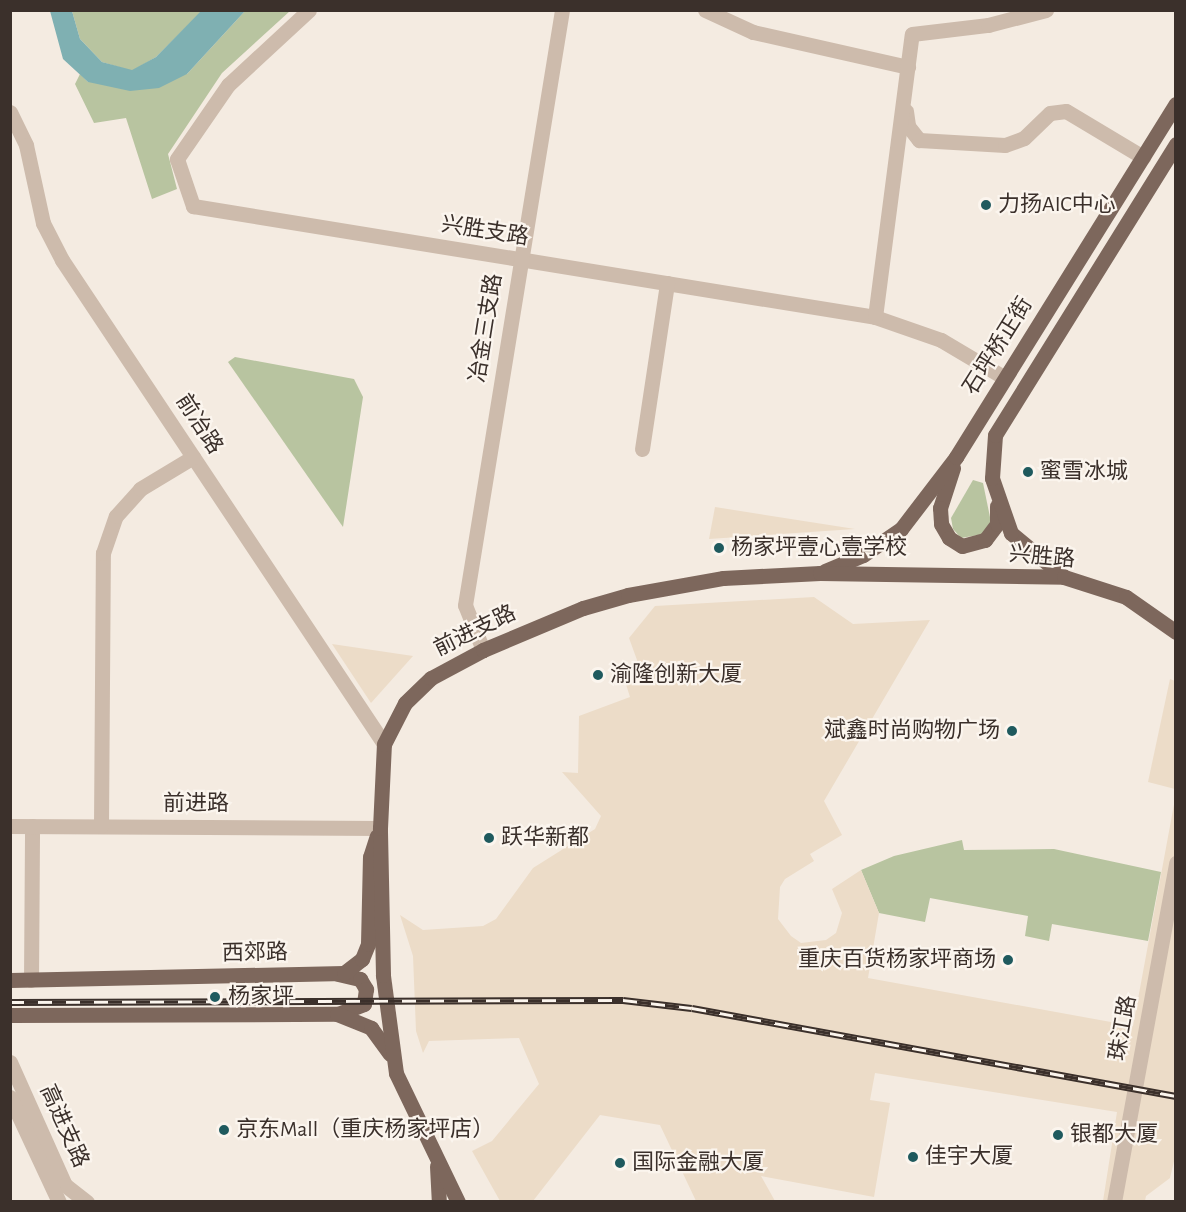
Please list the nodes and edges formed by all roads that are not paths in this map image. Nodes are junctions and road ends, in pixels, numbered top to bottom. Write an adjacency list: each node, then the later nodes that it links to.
1 (309, 10): 11 (street, 兴胜支路)
2 (562, 10): 11 (street, 冶金三支路)
3 (705, 10): 5 (street)
4 (1046, 10): 5 (street)
5 (908, 67): 6 (street)
6 (904, 96): 10 (street); 13 (street)
7 (1176, 104): 10 (main road, 石坪桥正街)
8 (10, 112): 16 (street, 前冶路)
9 (1176, 144): 18 (main road, 石坪桥正街)
10 (1143, 157): 14 (main road, 石坪桥正街)
11 (519, 260): 12 (street, 兴胜支路); 23 (street, 冶金三支路)
12 (667, 283): 13 (street, 兴胜支路); 15 (street)
13 (875, 317): 14 (street, 兴胜支路)
14 (1005, 378): 17 (main road, 石坪桥正街)
15 (642, 449)
16 (193, 457): 24 (street, 前冶路); 27 (street)
17 (956, 457): 18 (main road); 19 (main road, 石坪桥正街)
18 (996, 495): 21 (main road, 石坪桥正街)
19 (820, 573): 20 (main road, 前进支路); 23 (main road, 前进支路)
20 (926, 574): 21 (main road, 兴胜路)
21 (1064, 577): 22 (main road, 兴胜路)
22 (1176, 632)
23 (483, 650): 24 (main road, 前进支路)
24 (384, 744): 28 (main road, 前进支路)
25 (10, 826): 26 (street, 前进路)
26 (32, 826): 27 (street, 前进路); 32 (street)
27 (101, 826): 28 (street, 前进路)
28 (380, 828): 30 (main road); 35 (main road, 前进支路)
29 (1176, 863): 44 (street, 珠江路)
30 (338, 974): 32 (main road, 西郊路); 33 (main road)
31 (10, 980): 32 (main road, 西郊路)
32 (31, 980)
33 (337, 1014): 34 (main road); 35 (main road)
34 (13, 1019)
35 (392, 1055): 38 (main road)
36 (10, 1062): 39 (street, 高进支路)
37 (10, 1097): 41 (street, 高进支路)
38 (437, 1163): 42 (main road); 43 (main road)
39 (65, 1185): 40 (street, 高进支路); 41 (street)
40 (79, 1199)
41 (55, 1200)
42 (439, 1202)
43 (458, 1202)
44 (1114, 1202)

